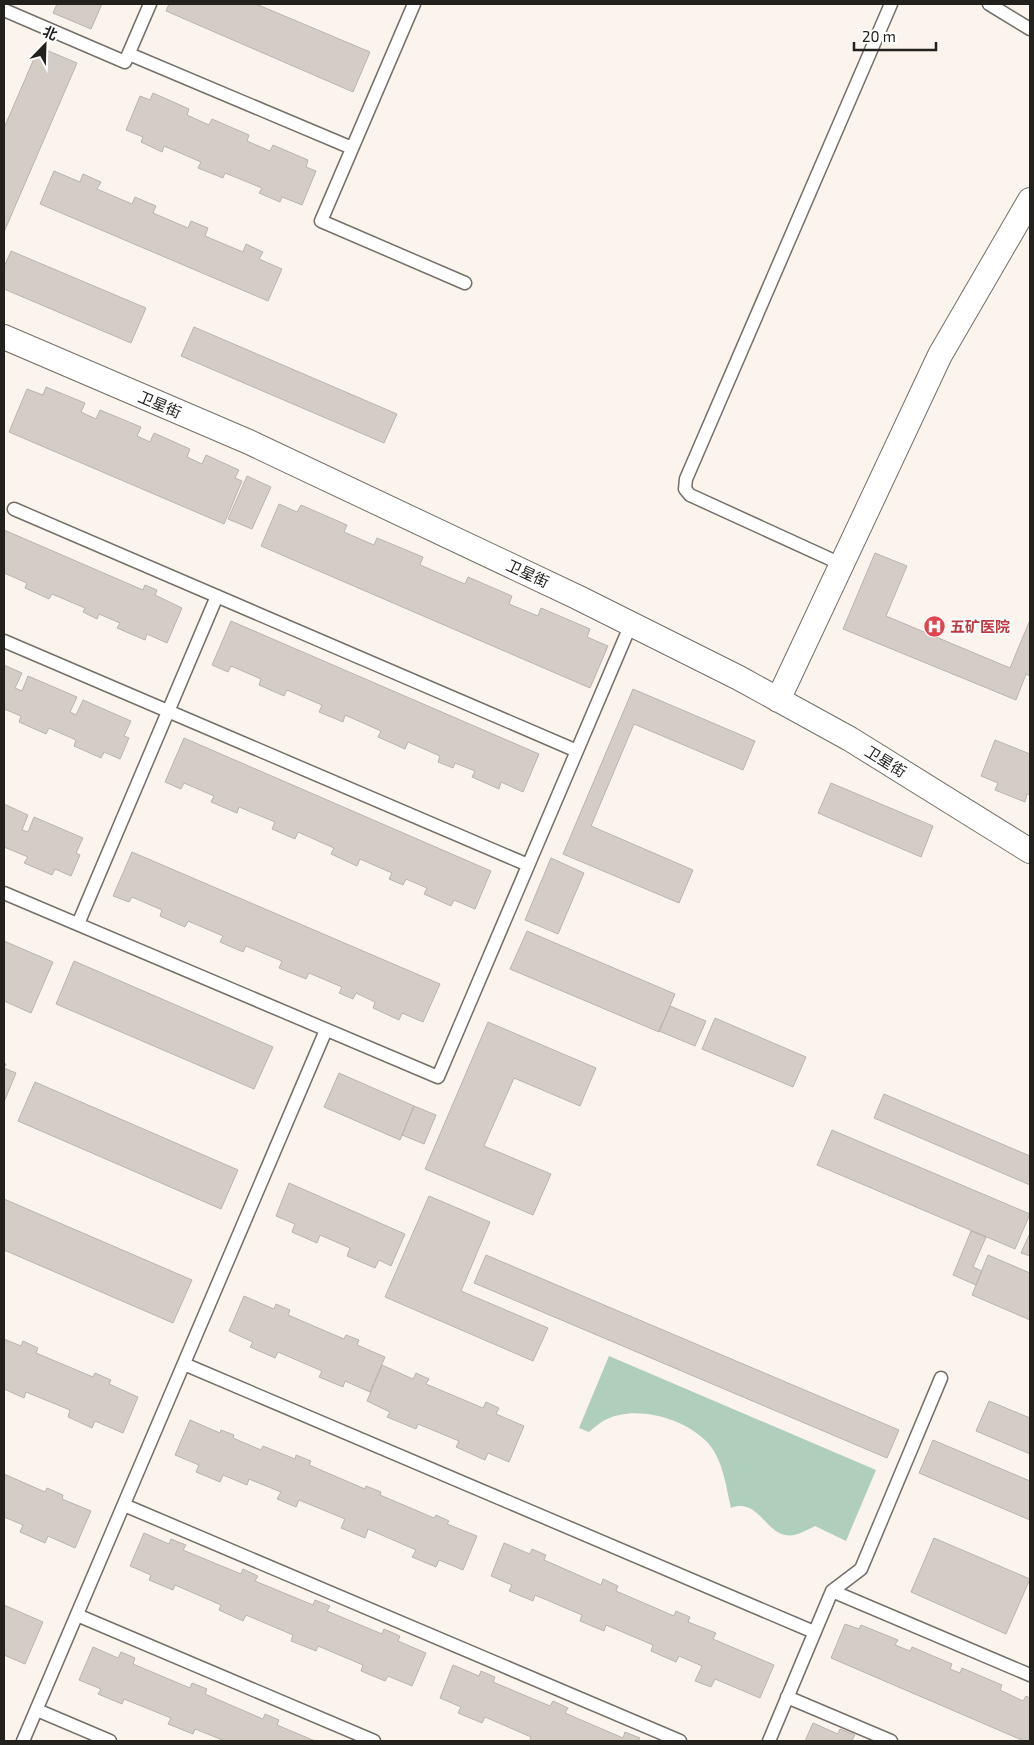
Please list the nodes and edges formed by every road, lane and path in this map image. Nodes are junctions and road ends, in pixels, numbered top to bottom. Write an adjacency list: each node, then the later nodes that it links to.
1 (150, 4): 7 (lane)
2 (414, 4): 8 (lane)
3 (891, 4): 13 (lane)
4 (989, 4): 6 (lane)
5 (4, 10): 7 (lane)
6 (1030, 29)
7 (129, 54): 8 (lane)
8 (352, 148): 10 (lane)
9 (1030, 200): 13 (street)
10 (465, 283)
11 (4, 337): 15 (street, 卫星街)
12 (14, 509): 14 (lane)
13 (841, 564): 17 (street)
14 (217, 596): 18 (lane); 19 (lane)
15 (631, 624): 17 (street, 卫星街); 19 (lane)
16 (4, 641): 18 (lane)
17 (778, 700): 20 (street, 卫星街)
18 (168, 711): 21 (lane); 23 (lane)
19 (577, 751): 21 (lane)
20 (1030, 851)
21 (528, 865): 24 (lane)
22 (4, 893): 23 (lane)
23 (78, 924): 24 (lane)
24 (326, 1030): 25 (lane)
25 (184, 1364): 27 (lane); 30 (lane)
26 (941, 1378): 28 (lane)
27 (124, 1505): 29 (lane); 37 (lane)
28 (832, 1591): 30 (lane); 31 (lane)
29 (77, 1615): 33 (lane); 36 (lane)
30 (814, 1632): 32 (lane)
31 (1030, 1675)
32 (787, 1697): 38 (lane); 39 (lane)
33 (37, 1710): 34 (lane); 35 (lane)
34 (23, 1741)
35 (110, 1741)
36 (374, 1741)
37 (680, 1741)
38 (768, 1741)
39 (891, 1741)

